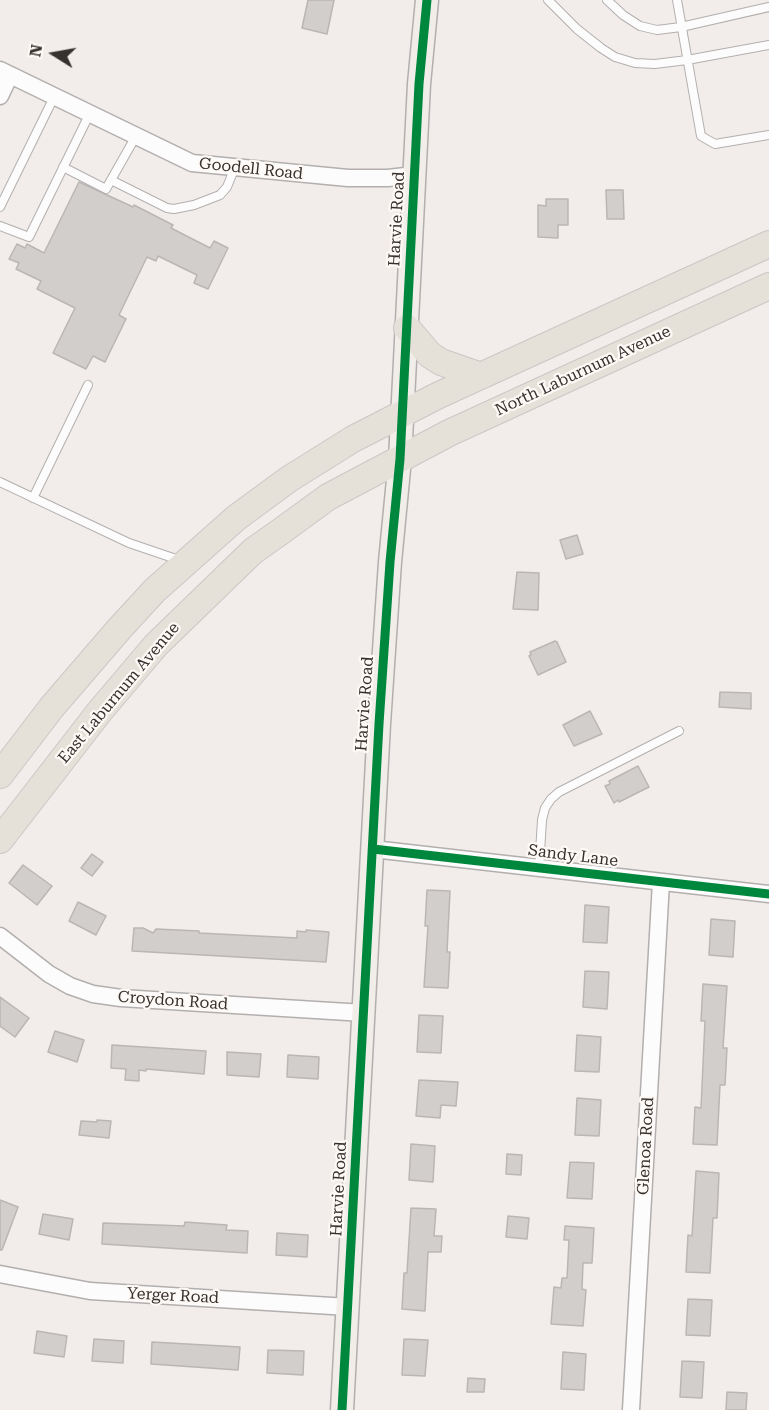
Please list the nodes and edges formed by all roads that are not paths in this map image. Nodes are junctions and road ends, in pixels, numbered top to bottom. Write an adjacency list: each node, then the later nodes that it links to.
1 (427, 0): 17 (street, Harvie Road)
2 (548, 0): 8 (lane)
3 (607, 0): 6 (lane)
4 (677, 0): 6 (lane)
5 (769, 7): 6 (lane)
6 (681, 27): 8 (lane)
7 (769, 45): 8 (lane)
8 (687, 60): 13 (lane)
9 (5, 73): 10 (street); 11 (street, Goodell Road)
10 (0, 96)
11 (54, 97): 12 (street, Goodell Road); 19 (lane)
12 (90, 113): 14 (street, Goodell Road); 15 (lane)
13 (769, 135)
14 (136, 136): 16 (street, Goodell Road); 18 (lane)
15 (63, 167): 18 (lane); 20 (lane)
16 (235, 167): 17 (street, Goodell Road); 18 (lane)
17 (414, 175): 23 (street, Harvie Road)
18 (111, 180)
19 (0, 207)
20 (0, 226)
21 (769, 244): 24 (main road)
22 (769, 286): 27 (main road, North Laburnum Avenue)
23 (407, 328): 24 (main road); 26 (street, Harvie Road)
24 (481, 376): 26 (main road)
25 (88, 385): 29 (lane)
26 (402, 415): 27 (street, Harvie Road); 30 (main road)
27 (400, 459): 33 (main road, East Laburnum Avenue); 34 (street, Harvie Road)
28 (0, 482): 29 (lane)
29 (33, 498): 30 (lane)
30 (185, 562): 32 (main road)
31 (679, 731): 35 (lane)
32 (0, 775)
33 (0, 840)
34 (373, 849): 35 (street, Sandy Lane); 39 (street, Harvie Road)
35 (538, 868): 36 (street, Sandy Lane)
36 (662, 882): 37 (street, Sandy Lane); 43 (street, Glenoa Road)
37 (769, 894)
38 (0, 936): 39 (street, Croydon Road)
39 (364, 1012): 41 (street, Harvie Road)
40 (0, 1274): 41 (street, Yerger Road)
41 (348, 1307): 42 (street, Harvie Road)
42 (342, 1410)
43 (631, 1410)

